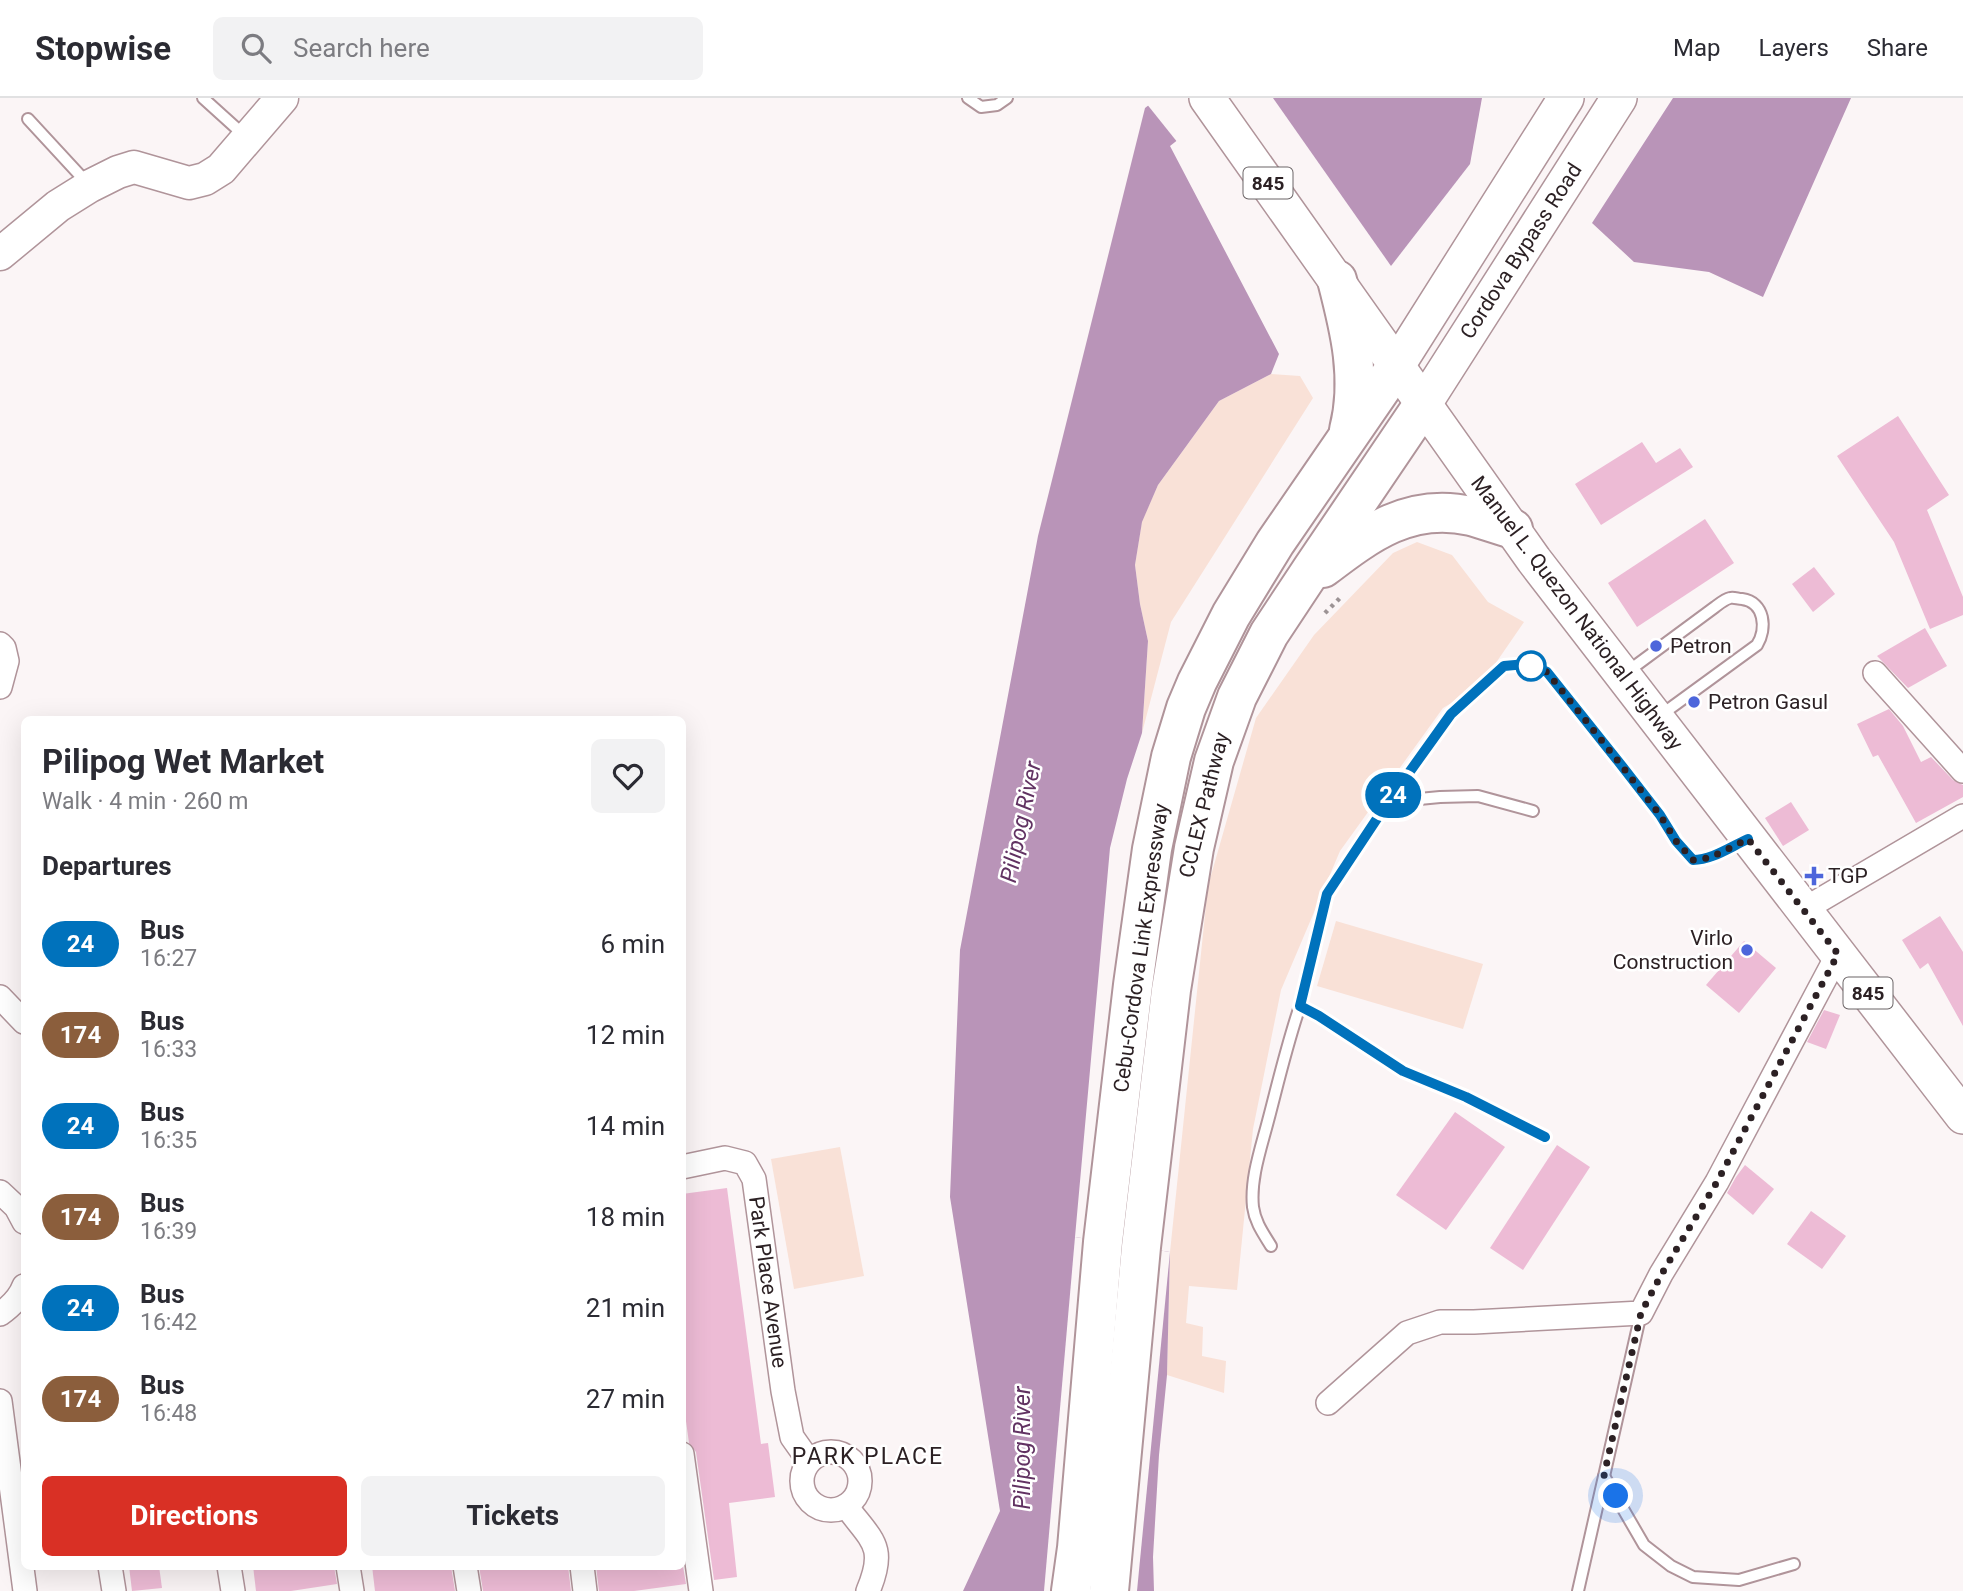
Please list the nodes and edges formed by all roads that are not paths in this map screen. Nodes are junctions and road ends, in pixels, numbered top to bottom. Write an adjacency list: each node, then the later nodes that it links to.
1 (202, 98): 9 (lane)
2 (282, 98): 9 (street)
3 (968, 98): 4 (lane)
4 (1007, 98)
5 (1566, 98): 13 (main road, Cordova Bypass Road)
6 (1619, 98): 14 (main road, Cordova Bypass Road)
7 (1213, 105): 12 (main road, Manuel L. Quezon National Highway / 845)
8 (28, 119): 10 (lane)
9 (247, 138): 10 (street)
10 (90, 186): 11 (street)
11 (0, 254)
12 (1337, 280): 13 (main road, Manuel L. Quezon National Highway / 845); 15 (highway)
13 (1396, 367): 14 (main road, Manuel L. Quezon National Highway / 845); 15 (highway, Cebu-Cordova Link Expressway)
14 (1423, 405): 16 (main road, Manuel L. Quezon National Highway / 845); 17 (highway, Cebu-Cordova Link Expressway)
15 (1347, 439): 64 (highway, Cebu-Cordova Link Expressway)
16 (1521, 541): 17 (highway); 20 (main road, Manuel L. Quezon National Highway / 845)
17 (1302, 584): 65 (highway, Cebu-Cordova Link Expressway)
18 (0, 644): 21 (street)
19 (1875, 673): 23 (street)
20 (1623, 675): 22 (main road, Manuel L. Quezon National Highway / 845); 22 (lane)
21 (0, 687)
22 (1656, 719): 27 (main road, Manuel L. Quezon National Highway / 845)
23 (1963, 771)
24 (1388, 802): 25 (lane); 27 (lane); 31 (lane)
25 (1533, 811)
26 (1963, 816): 28 (street)
27 (1748, 839): 28 (main road, Manuel L. Quezon National Highway / 845)
28 (1803, 909): 29 (main road, Manuel L. Quezon National Highway / 845)
29 (1838, 954): 33 (main road, Manuel L. Quezon National Highway / 845); 40 (street)
30 (0, 997): 32 (street)
31 (1300, 1006): 34 (lane); 38 (lane)
32 (21, 1020)
33 (1963, 1116)
34 (1545, 1137)
35 (686, 1166): 44 (street, Park Place Avenue)
36 (0, 1192): 37 (street)
37 (21, 1216)
38 (1271, 1246)
39 (21, 1292): 41 (street)
40 (1641, 1313): 43 (street); 45 (lane)
41 (0, 1314)
42 (0, 1401): 48 (street)
43 (1328, 1403)
44 (809, 1461): 47 (street); 47 (street)
45 (1604, 1475): 49 (lane); 66 (lane)
46 (686, 1483): 62 (street)
47 (846, 1506): 63 (street)
48 (21, 1561)
49 (1794, 1564)
50 (22, 1570): 56 (street)
51 (111, 1570): 57 (street)
52 (230, 1570): 58 (street)
53 (349, 1570): 59 (street)
54 (465, 1570): 60 (street)
55 (582, 1570): 61 (street)
56 (25, 1591)
57 (114, 1591)
58 (233, 1591)
59 (352, 1591)
60 (468, 1591)
61 (585, 1591)
62 (701, 1591)
63 (868, 1591)
64 (1071, 1591)
65 (1109, 1591)
66 (1578, 1591)

